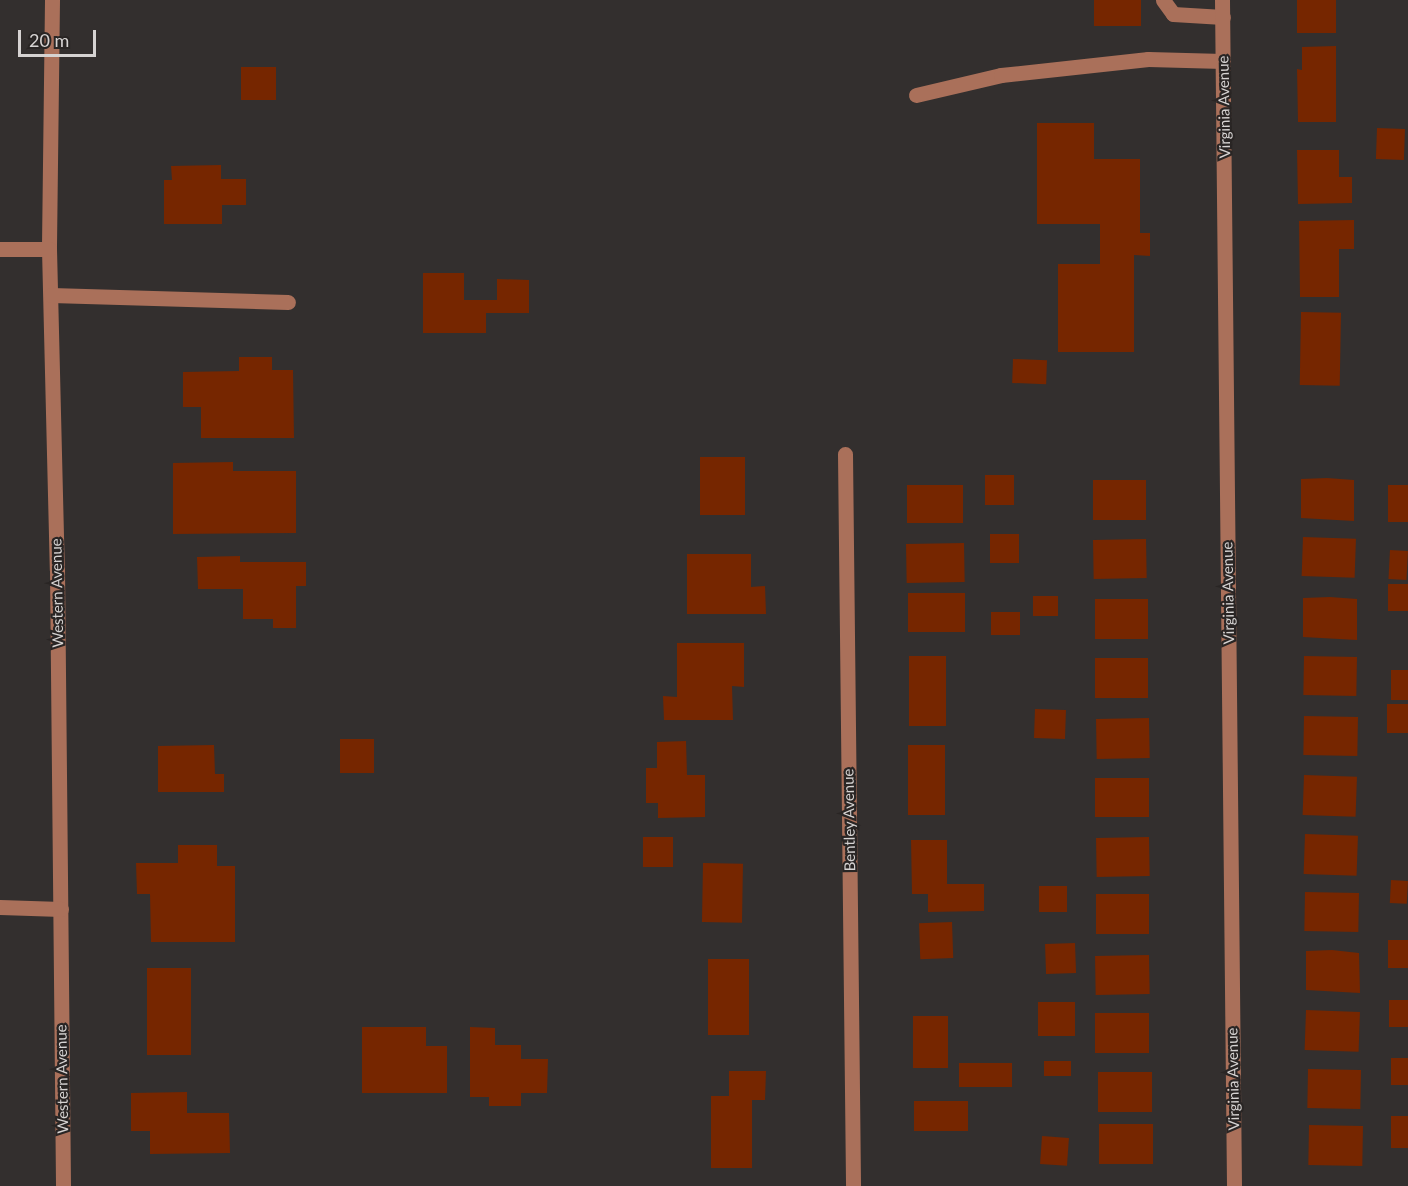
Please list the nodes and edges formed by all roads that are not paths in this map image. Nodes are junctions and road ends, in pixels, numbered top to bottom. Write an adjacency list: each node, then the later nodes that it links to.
1 (52, 0): 8 (street, Western Avenue)
2 (1163, 0): 4 (street)
3 (1222, 0): 4 (street, Virginia Avenue)
4 (1222, 17): 5 (street, Virginia Avenue)
5 (1223, 61): 6 (street); 16 (street, Virginia Avenue)
6 (916, 96)
7 (0, 249): 8 (street)
8 (49, 249): 9 (street, Western Avenue)
9 (51, 295): 10 (street); 13 (street, Western Avenue)
10 (288, 302)
11 (845, 454): 15 (street, Bentley Avenue)
12 (0, 907): 13 (street)
13 (61, 909): 14 (street, Western Avenue)
14 (63, 1186)
15 (854, 1186)
16 (1234, 1186)

